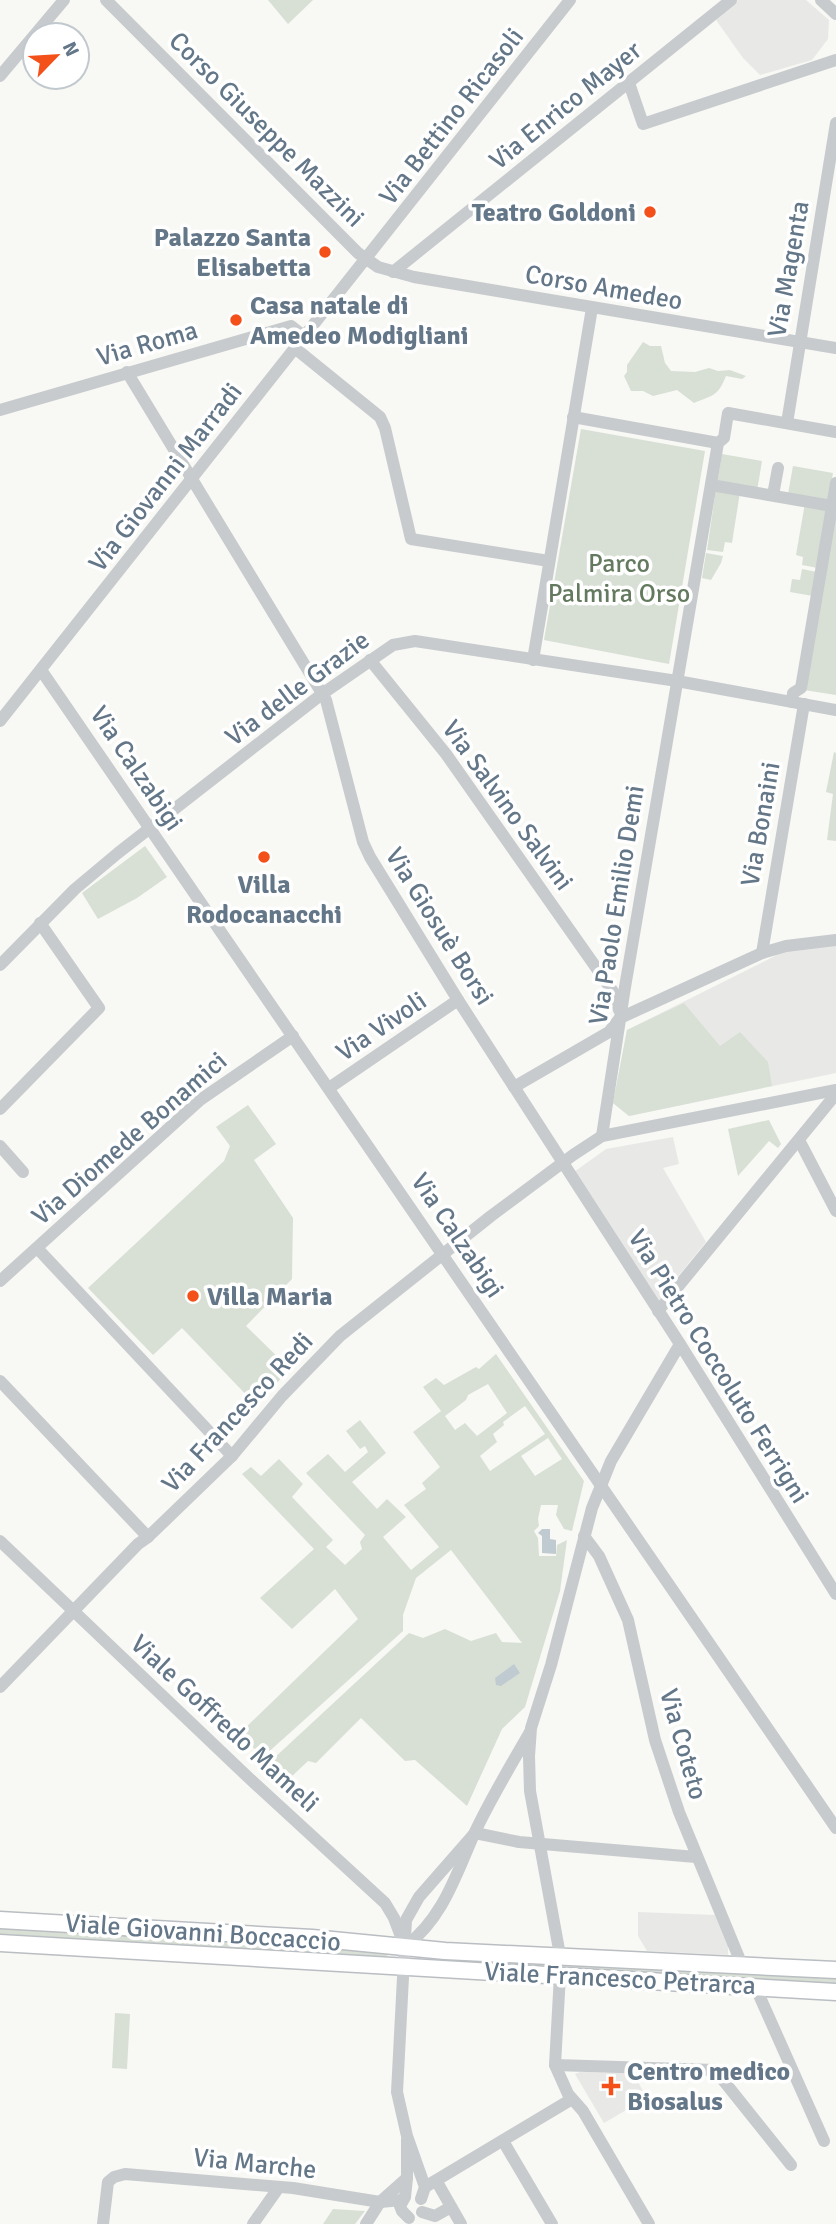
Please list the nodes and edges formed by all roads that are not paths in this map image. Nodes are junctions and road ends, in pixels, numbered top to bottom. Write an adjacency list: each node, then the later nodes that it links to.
1 (64, 0): 8 (street)
2 (106, 0): 11 (street, Corso Giuseppe Mazzini)
3 (570, 0): 11 (street, Via Bettino Ricasoli)
4 (732, 0): 9 (street, Via Enrico Mayer)
5 (821, 0): 6 (street)
6 (836, 14)
7 (836, 60): 9 (street)
8 (0, 75)
9 (629, 83): 12 (street, Via Enrico Mayer)
10 (836, 123): 15 (street, Via Magenta)
11 (366, 260): 12 (street, Corso Amedeo); 14 (street, Via Giovanni Marradi)
12 (393, 272): 13 (street, Corso Amedeo)
13 (592, 308): 15 (street, Corso Amedeo); 20 (street)
14 (305, 337): 17 (street, Via Giovanni Marradi); 18 (street, Via Roma)
15 (799, 342): 16 (street, Corso Amedeo); 21 (street, Via Magenta)
16 (836, 348)
17 (296, 349): 25 (street, Via Giovanni Marradi); 30 (street)
18 (127, 372): 19 (street, Via Roma); 25 (street, Via Giosuè Borsi)
19 (0, 410)
20 (573, 417): 23 (street); 30 (street)
21 (787, 423): 22 (street); 23 (street, Via Paolo Emilio Demi)
22 (836, 432)
23 (718, 443): 27 (street, Via Paolo Emilio Demi)
24 (778, 468): 28 (street)
25 (193, 478): 33 (street, Via Giovanni Marradi); 35 (street, Via Giosuè Borsi)
26 (836, 483): 29 (street, Via Bonaini)
27 (711, 485): 28 (street); 34 (street, Via Paolo Emilio Demi)
28 (774, 495): 29 (street)
29 (832, 506): 36 (street, Via Bonaini)
30 (549, 561): 32 (street)
31 (370, 660): 32 (street, Via delle Grazie); 35 (street, Via delle Grazie); 45 (street, Via Salvino Salvini)
32 (533, 660): 34 (street, Via delle Grazie)
33 (41, 670): 38 (street, Via Giovanni Marradi); 39 (street, Via Calzabigi)
34 (677, 681): 36 (street, Via delle Grazie); 45 (street, Via Paolo Emilio Demi)
35 (322, 694): 39 (street, Via delle Grazie); 44 (street, Via Giosuè Borsi)
36 (798, 703): 37 (street, Via delle Grazie); 42 (street, Via Bonaini)
37 (836, 710)
38 (0, 721)
39 (150, 829): 40 (street, Via delle Grazie); 46 (street, Via Calzabigi)
40 (40, 923): 43 (street, Via delle Grazie); 50 (street)
41 (836, 940): 42 (street)
42 (762, 953): 45 (street)
43 (0, 965)
44 (458, 1000): 47 (street, Via Giosuè Borsi); 48 (street, Via Vivoli)
45 (620, 1018): 47 (street); 51 (street, Via Paolo Emilio Demi)
46 (293, 1036): 48 (street, Via Calzabigi); 57 (street, Via Diomede Bonamici)
47 (514, 1087): 54 (street, Via Giosuè Borsi)
48 (329, 1088): 58 (street, Via Calzabigi)
49 (836, 1092): 51 (street); 52 (street)
50 (0, 1109)
51 (602, 1136): 54 (street, Via Francesco Redi)
52 (799, 1140): 56 (street); 60 (street)
53 (0, 1146): 55 (street)
54 (563, 1163): 58 (street, Via Francesco Redi); 60 (street, Via Pietro Coccoluto Ferrigni)
55 (23, 1172)
56 (836, 1211)
57 (37, 1248): 59 (street, Via Diomede Bonamici); 63 (street)
58 (443, 1254): 63 (street, Via Francesco Redi); 64 (street, Via Calzabigi)
59 (0, 1282)
60 (658, 1311): 61 (street, Via Pietro Coccoluto Ferrigni)
61 (680, 1344): 64 (street); 68 (street, Via Pietro Coccoluto Ferrigni)
62 (0, 1381): 66 (street)
63 (232, 1455): 66 (street, Via Francesco Redi)
64 (601, 1483): 65 (street); 72 (street, Via Calzabigi)
65 (584, 1536): 71 (street); 75 (street, Via Coteto)
66 (148, 1537): 69 (street, Via Francesco Redi)
67 (0, 1541): 69 (street, Viale Goffredo Mameli)
68 (836, 1594)
69 (73, 1610): 70 (street, Via Francesco Redi); 78 (street, Viale Goffredo Mameli)
70 (0, 1687)
71 (531, 1728): 73 (street); 74 (street)
72 (836, 1828)
73 (475, 1833): 74 (street); 78 (street); 78 (street)
74 (538, 1843): 75 (street); 79 (street)
75 (696, 1857): 81 (street, Via Coteto)
76 (0, 1920): 78 (main road, Viale Giovanni Boccaccio)
77 (0, 1942): 80 (main road, Viale Giovanni Boccaccio)
78 (405, 1947): 79 (main road, Viale Francesco Petrarca); 80 (street)
79 (560, 1955): 81 (main road, Viale Francesco Petrarca)
80 (404, 1965): 83 (main road, Viale Francesco Petrarca); 88 (street)
81 (742, 1965): 82 (main road, Viale Francesco Petrarca)
82 (836, 1970)
83 (560, 1975): 84 (main road, Viale Francesco Petrarca); 86 (street)
84 (755, 1986): 85 (main road, Viale Francesco Petrarca); 90 (street)
85 (836, 1992)
86 (555, 2065): 87 (street); 91 (street)
87 (572, 2099): 89 (street); 105 (street)
88 (407, 2136): 92 (street); 94 (street)
89 (503, 2141): 94 (street); 104 (street)
90 (824, 2141)
91 (791, 2165)
92 (407, 2178): 95 (street); 96 (street)
93 (279, 2187): 96 (street, Via Marche); 100 (street, Via Marche); 101 (street)
94 (428, 2189): 95 (street, Via Marche); 97 (street); 98 (street)
95 (403, 2199): 96 (street, Via Marche); 99 (street)
96 (380, 2202): 102 (street)
97 (451, 2207): 98 (street); 103 (street)
98 (422, 2212): 99 (street)
99 (408, 2221)
100 (103, 2224)
101 (253, 2224)
102 (366, 2224)
103 (460, 2224)
104 (552, 2224)
105 (649, 2224)

